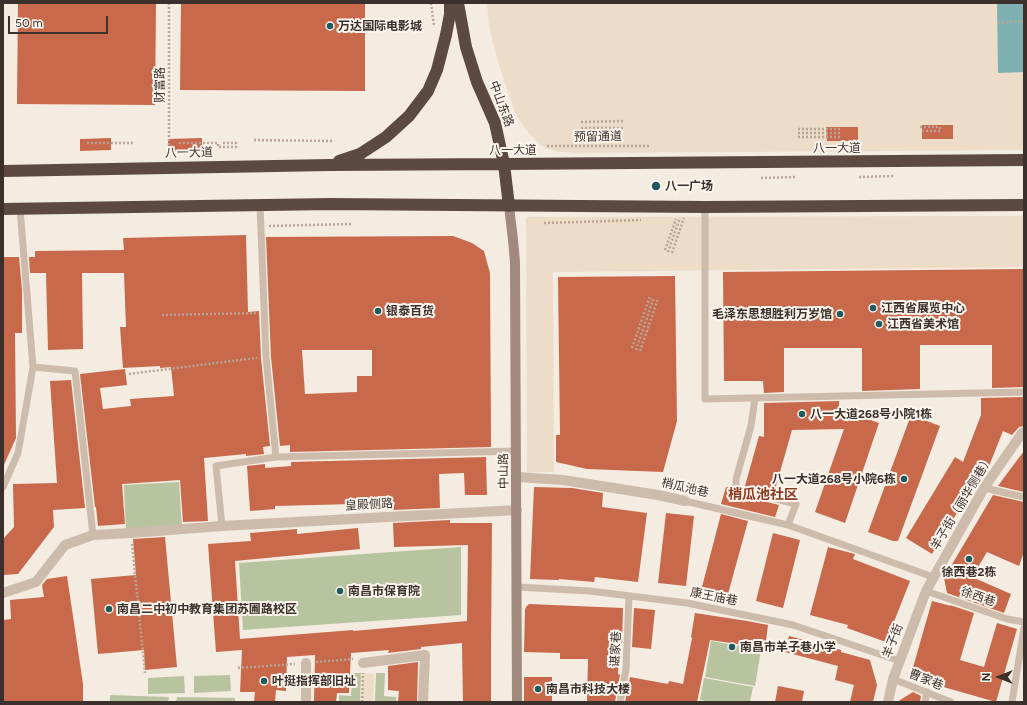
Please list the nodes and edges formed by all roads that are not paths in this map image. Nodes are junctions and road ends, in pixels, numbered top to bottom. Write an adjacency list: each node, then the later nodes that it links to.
1 (450, 3): 5 (highway)
2 (458, 3): 4 (highway, 中山东路)
3 (1024, 160): 4 (highway, 八一大道)
4 (504, 164): 5 (highway, 八一大道); 9 (highway, 中山东路)
5 (330, 165): 6 (highway, 八一大道)
6 (3, 171)
7 (260, 205): 9 (highway); 12 (highway); 19 (lane)
8 (1024, 205): 10 (highway)
9 (509, 206): 10 (highway); 13 (main road, 中山东路)
10 (705, 207): 16 (lane)
11 (3, 209): 12 (highway)
12 (20, 209): 14 (lane)
13 (513, 240): 18 (main road, 中山路)
14 (33, 367): 21 (lane); 28 (lane)
15 (1024, 392): 16 (lane)
16 (755, 398): 26 (lane)
17 (1024, 432): 22 (street, 羊子街（丽华侧巷）)
18 (516, 451): 19 (lane); 20 (main road, 中山路)
19 (276, 457): 27 (lane)
20 (517, 477): 24 (street, 梢瓜池巷); 25 (main road, 中山路)
21 (3, 487)
22 (984, 488): 23 (lane); 29 (street, 羊子街（丽华侧巷）)
23 (1024, 497)
24 (685, 502): 26 (lane, 梢瓜池巷)
25 (517, 510): 27 (street, 皇殿侧路); 30 (main road, 中山路)
26 (788, 525): 29 (lane, 梢瓜池巷)
27 (222, 526): 28 (street, 皇殿侧路)
28 (93, 536): 32 (street, 皇殿侧路)
29 (934, 577): 31 (street, 羊子街（丽华侧巷）)
30 (517, 587): 33 (lane, 康王庙巷); 43 (main road, 中山路)
31 (926, 591): 34 (lane, 徐西巷); 36 (street, 羊子街)
32 (3, 593)
33 (629, 596): 36 (lane, 康王庙巷); 44 (lane, 谌家巷)
34 (1024, 622)
35 (1024, 628): 48 (lane)
36 (900, 661): 39 (street, 羊子街)
37 (363, 662): 42 (street)
38 (306, 663): 41 (street)
39 (893, 679): 40 (lane, 曹家巷); 45 (street, 羊子街)
40 (927, 692): 46 (lane); 47 (lane, 曹家巷)
41 (306, 702)
42 (423, 702)
43 (517, 702)
44 (620, 702)
45 (888, 702)
46 (925, 702)
47 (951, 702)
48 (1012, 702)

